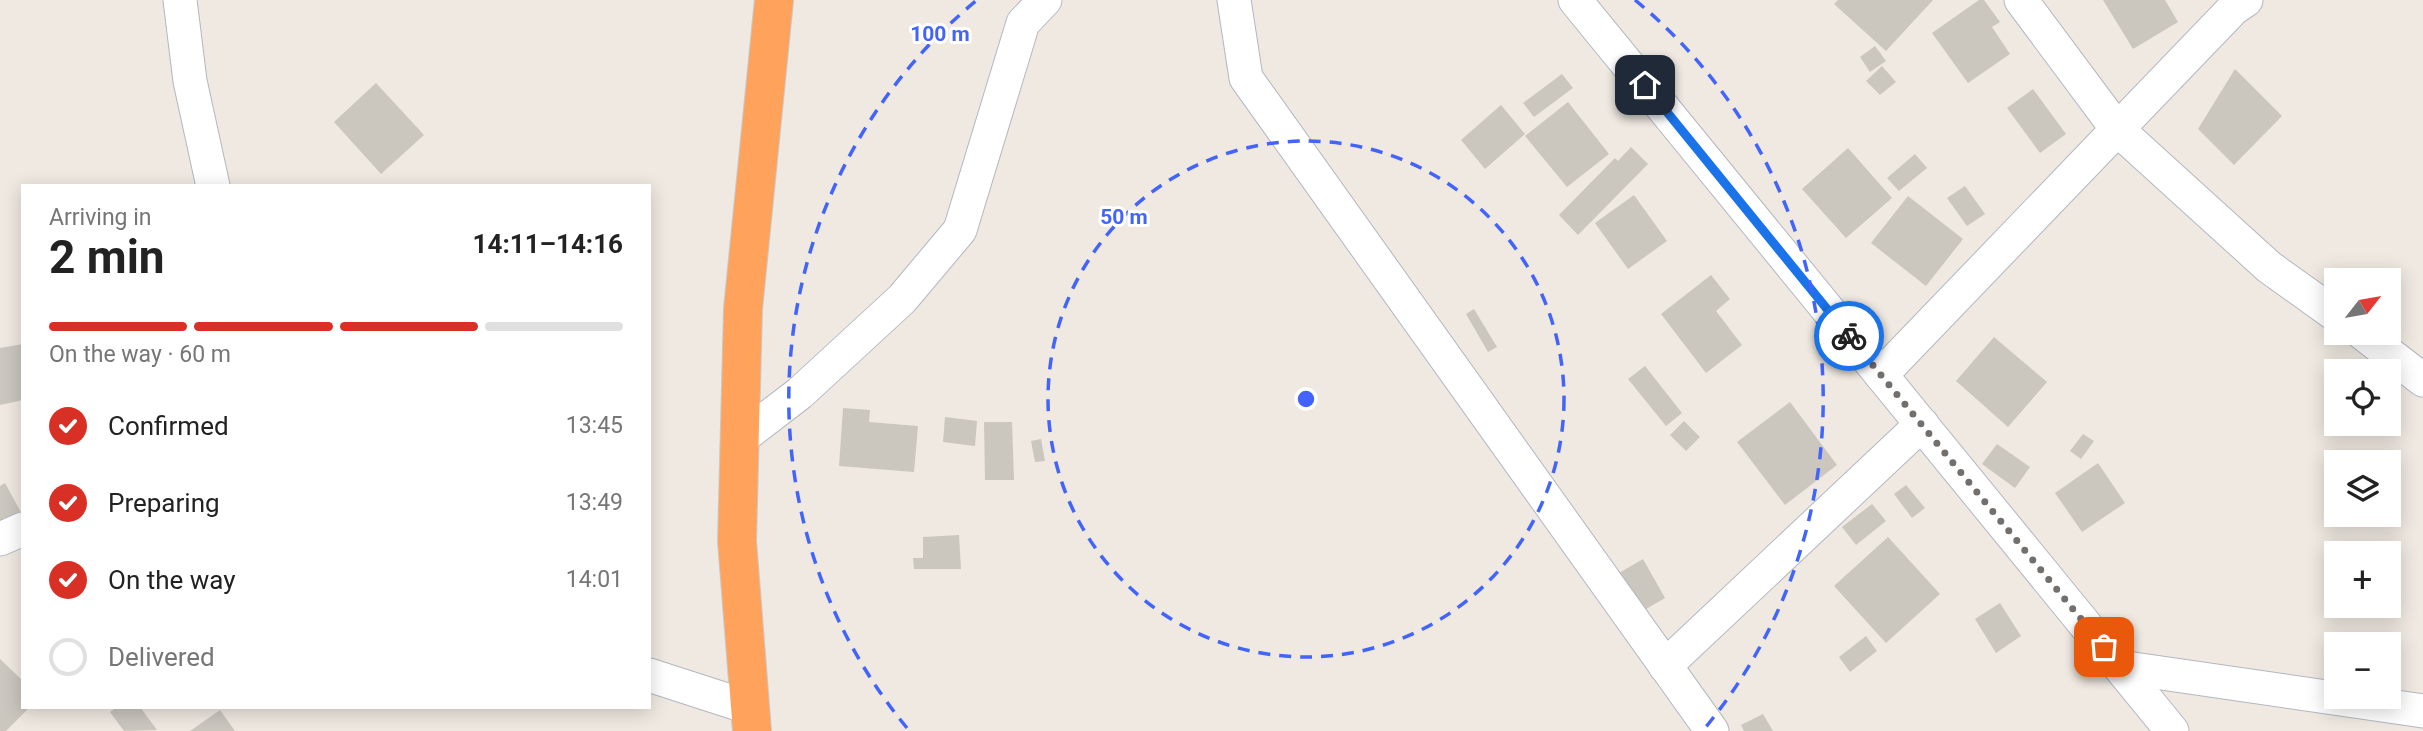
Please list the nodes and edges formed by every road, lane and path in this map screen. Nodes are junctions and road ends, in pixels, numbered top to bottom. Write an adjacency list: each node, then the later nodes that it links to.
1 (180, 0): 9 (street)
2 (774, 0): 15 (highway)
3 (1045, 0): 15 (street)
4 (1234, 0): 18 (street)
5 (1575, 0): 12 (street)
6 (2021, 0): 8 (street)
7 (2246, 0): 8 (street)
8 (2118, 129): 10 (street); 12 (street)
9 (214, 184)
10 (2324, 307)
11 (2378, 345): 13 (street)
12 (1881, 374): 14 (street)
13 (2423, 380)
14 (1922, 424): 18 (street); 19 (street)
15 (740, 439): 22 (highway)
16 (21, 530): 17 (street)
17 (0, 539)
18 (1665, 666): 23 (street)
19 (2120, 667): 21 (street); 24 (street)
20 (651, 676): 22 (street)
21 (2423, 711)
22 (750, 719)
23 (1712, 731)
24 (2172, 731)

